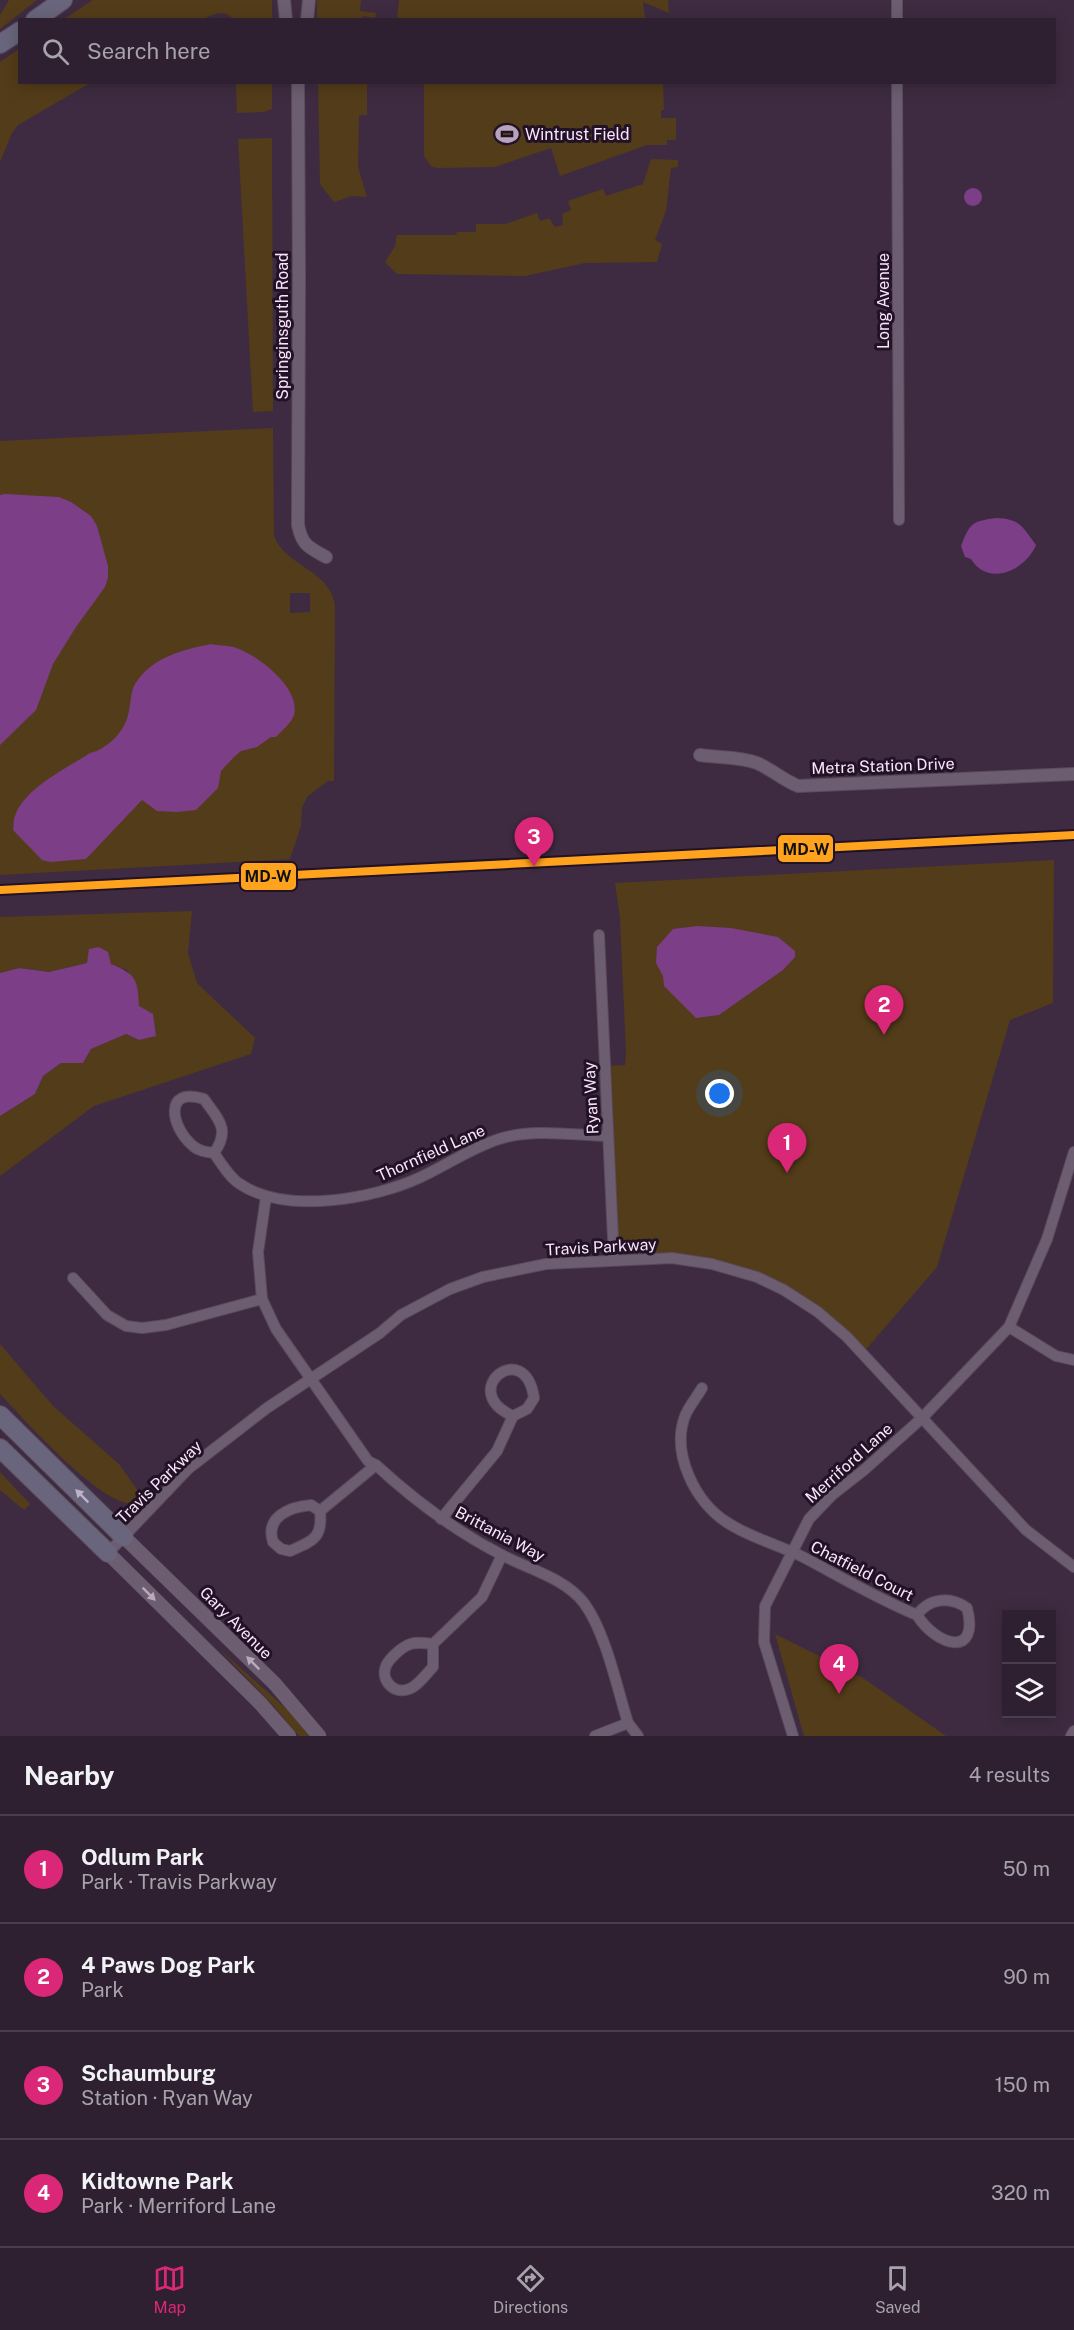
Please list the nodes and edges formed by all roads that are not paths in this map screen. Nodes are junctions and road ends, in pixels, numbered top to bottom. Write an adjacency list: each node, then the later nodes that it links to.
1 (63, 0): 5 (highway)
2 (284, 0): 6 (street)
3 (309, 0): 7 (street)
4 (897, 0): 8 (street)
5 (39, 18)
6 (286, 18)
7 (307, 18)
8 (897, 18)
9 (18, 32): 10 (highway)
10 (0, 44)
11 (298, 84): 14 (street, Springinsguth Road)
12 (897, 84): 13 (street, Long Avenue)
13 (899, 520)
14 (326, 557)
15 (700, 755): 16 (street, Metra Station Drive)
16 (1074, 774)
17 (599, 935): 18 (street, Ryan Way)
18 (607, 1136): 21 (street, Thornfield Lane); 22 (street, Ryan Way)
19 (1074, 1152): 25 (street)
20 (214, 1153): 20 (street); 21 (street)
21 (267, 1197): 24 (street)
22 (614, 1260): 27 (street, Travis Parkway); 31 (street, Travis Parkway)
23 (73, 1278): 24 (street)
24 (262, 1299): 27 (street, Brittania Way)
25 (1009, 1327): 26 (street); 31 (street, Merriford Lane)
26 (1074, 1360)
27 (312, 1379): 33 (street, Brittania Way); 36 (street, Travis Parkway)
28 (702, 1389): 37 (street, Chatfield Court)
29 (0, 1415): 36 (highway, one-way to 29)
30 (513, 1416): 30 (street); 35 (street)
31 (922, 1418): 37 (street, Merriford Lane); 40 (street, Travis Parkway)
32 (0, 1448): 38 (highway)
33 (376, 1465): 34 (street); 35 (street, Brittania Way)
34 (320, 1511): 34 (street)
35 (441, 1519): 39 (street, Brittania Way)
36 (124, 1537): 38 (street, Travis Parkway); 46 (main road, Gary Avenue, one-way to 36)
37 (792, 1552): 41 (street, Chatfield Court); 49 (street, Merriford Lane)
38 (108, 1553): 45 (main road, one-way to 45)
39 (502, 1555): 42 (street); 43 (street, Brittania Way)
40 (1074, 1567)
41 (917, 1615): 41 (street, Chatfield Court)
42 (433, 1644): 42 (street)
43 (628, 1723): 47 (street); 48 (street, Brittania Way)
44 (1074, 1731): 50 (street)
45 (289, 1736)
46 (319, 1736)
47 (595, 1736)
48 (638, 1736)
49 (793, 1736)
50 (1071, 1736)

